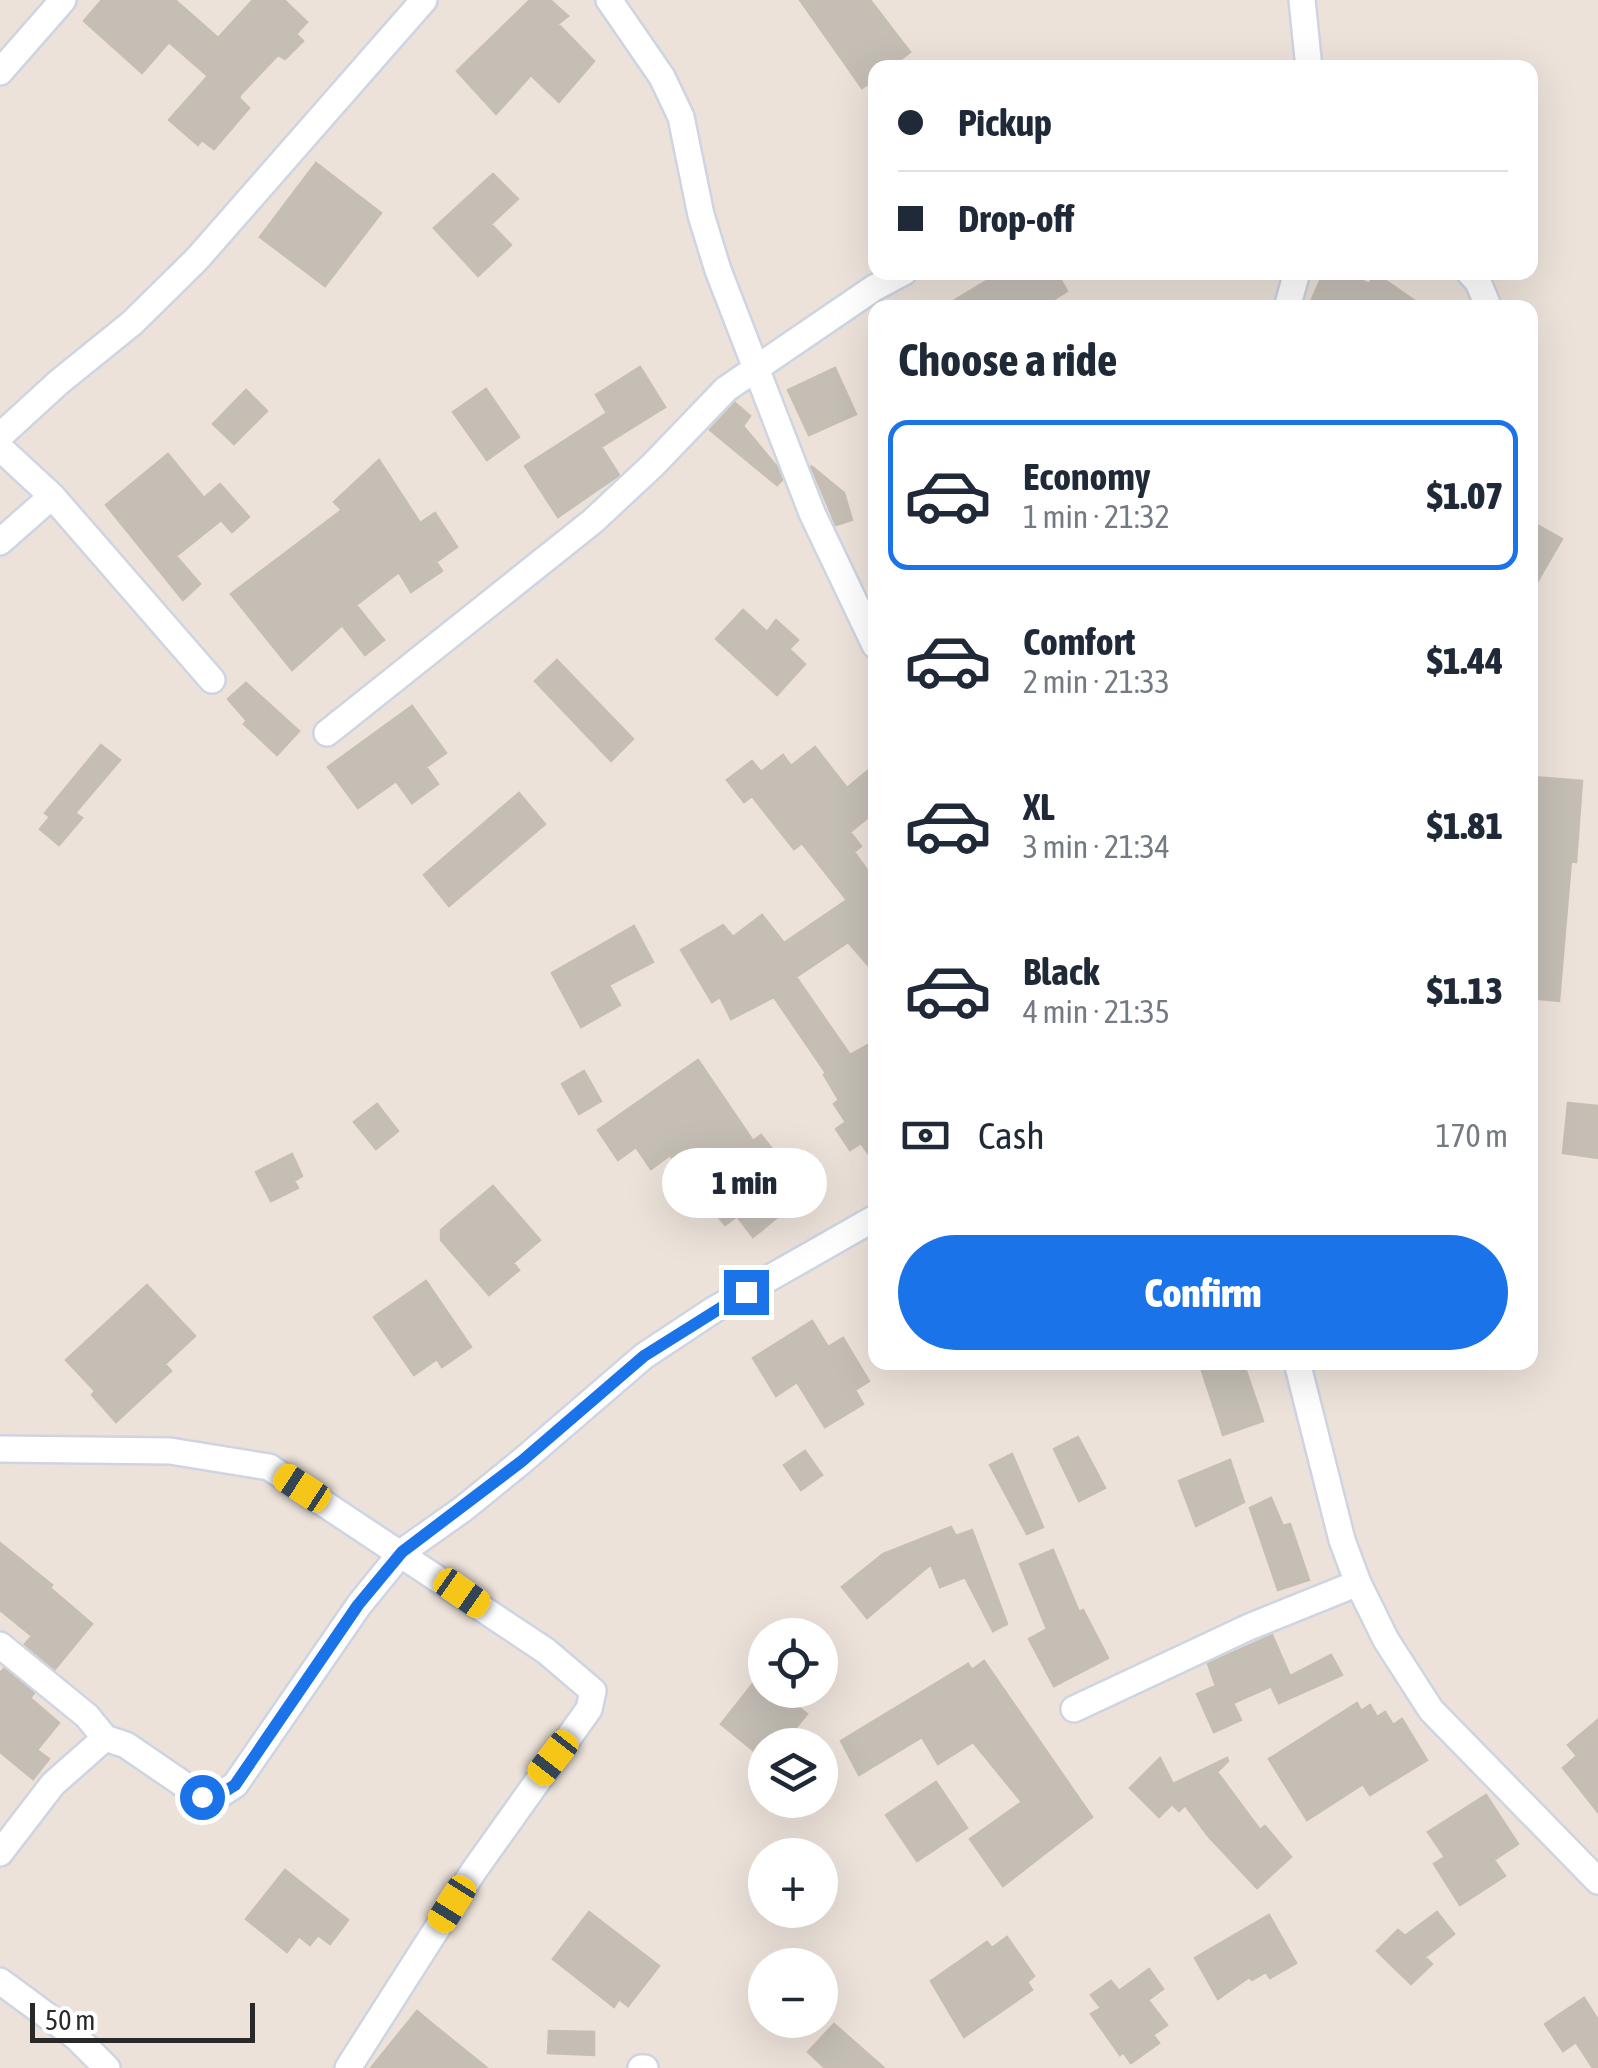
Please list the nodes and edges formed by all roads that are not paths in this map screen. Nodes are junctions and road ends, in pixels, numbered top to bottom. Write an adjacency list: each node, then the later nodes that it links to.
1 (63, 0): 6 (street)
2 (424, 0): 9 (street)
3 (609, 0): 8 (street)
4 (1302, 0): 5 (street)
5 (1307, 60)
6 (0, 72)
7 (889, 280): 8 (street)
8 (755, 366): 13 (street); 15 (street)
9 (0, 436)
10 (0, 448): 11 (street)
11 (52, 496): 12 (street); 14 (street)
12 (0, 542)
13 (868, 631)
14 (212, 680)
15 (326, 733)
16 (868, 1222): 19 (street)
17 (1299, 1370): 20 (street)
18 (0, 1449): 19 (street)
19 (402, 1552): 23 (street); 28 (street)
20 (1358, 1583): 22 (street); 25 (street)
21 (0, 1645): 23 (street)
22 (1074, 1710)
23 (105, 1738): 24 (street)
24 (0, 1854)
25 (1598, 1881)
26 (0, 1981): 27 (street)
27 (107, 2068)
28 (348, 2068)

